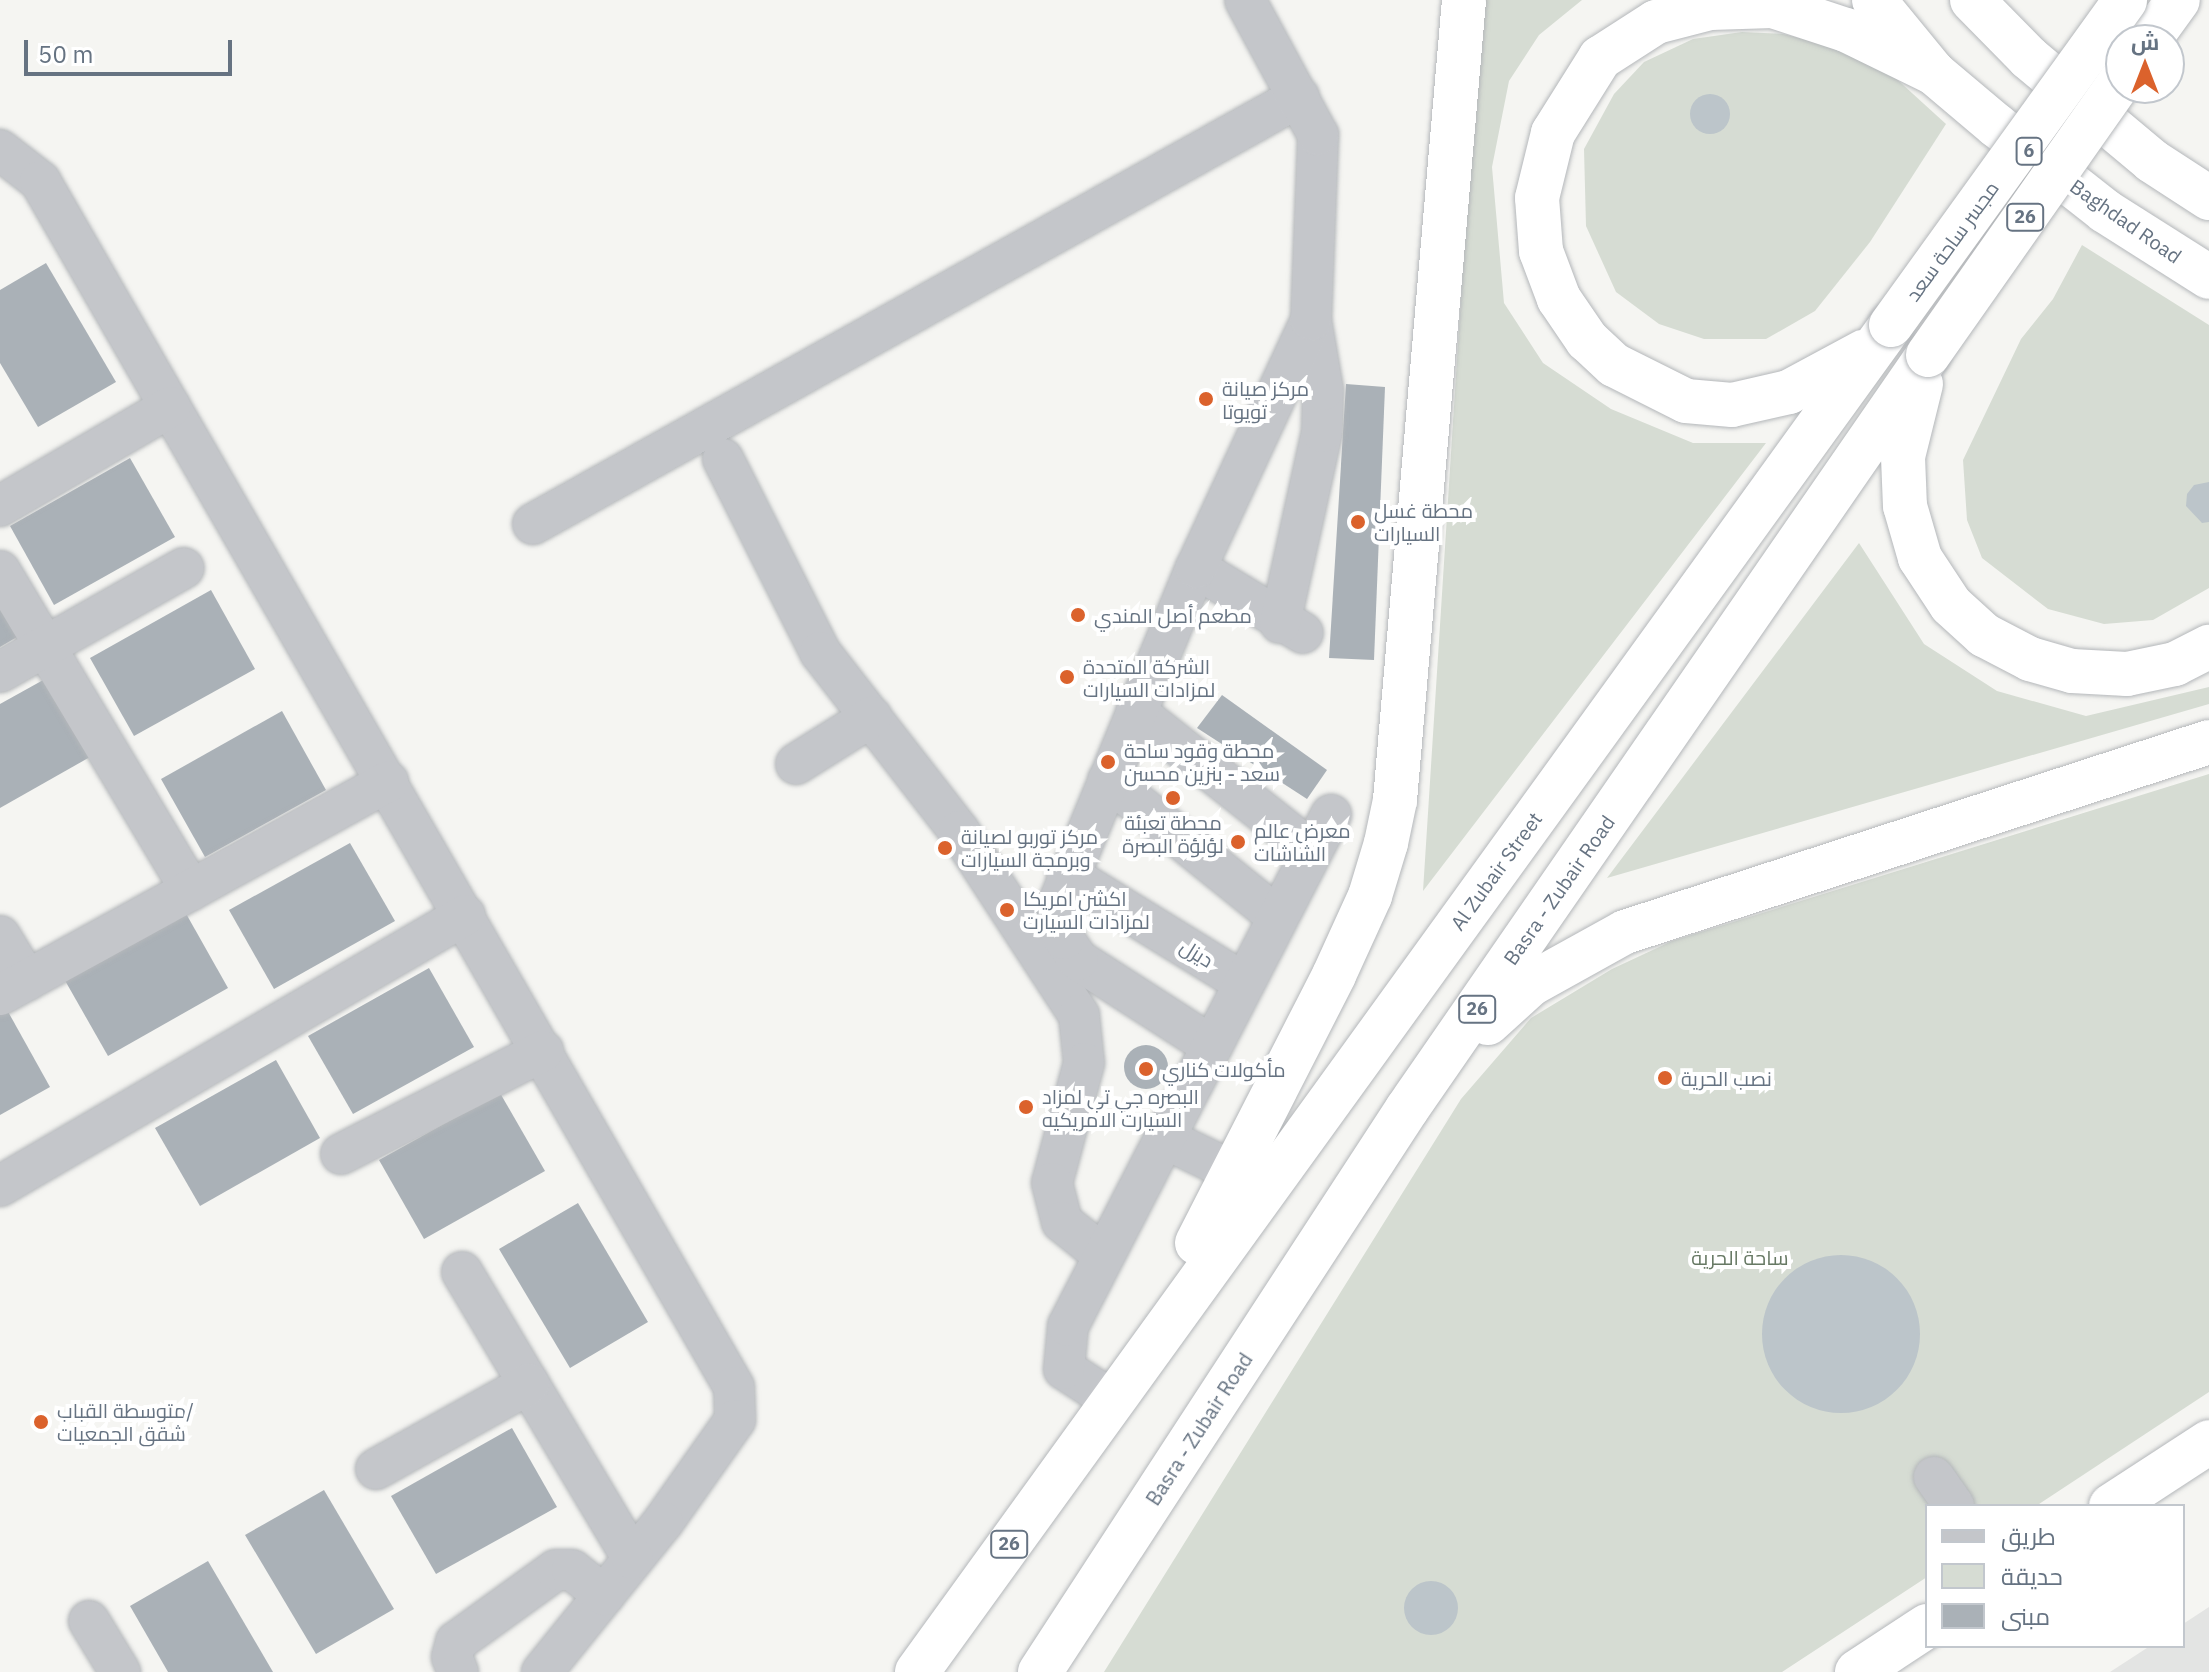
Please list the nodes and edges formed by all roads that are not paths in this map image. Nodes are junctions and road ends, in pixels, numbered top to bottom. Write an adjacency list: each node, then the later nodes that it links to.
1 (1245, 0): 7 (street)
2 (1464, 0): 45 (highway)
3 (1874, 0): 6 (highway, Baghdad Road / 6)
4 (1972, 0): 10 (highway)
5 (2125, 0): 13 (highway, مجسر ساحة سعد / 26, bridge)
6 (1934, 73): 11 (highway, Baghdad Road / 6); 13 (highway)
7 (1299, 97): 12 (street); 18 (street)
8 (2105, 103): 14 (highway, 26, bridge)
9 (0, 150): 15 (street)
10 (2209, 198)
11 (2208, 277)
12 (1311, 320): 20 (street); 20 (street)
13 (1891, 325): 50 (highway, Al Zubair Street / 26)
14 (1928, 355): 23 (highway); 42 (highway, Basra - Zubair Road / 26)
15 (170, 407): 17 (street); 30 (street)
16 (723, 459): 26 (street)
17 (0, 506)
18 (533, 524)
19 (184, 568): 22 (street)
20 (1196, 568): 25 (street)
21 (0, 571): 22 (street)
22 (44, 647): 24 (street); 34 (street)
23 (2209, 647)
24 (0, 672)
25 (1136, 712): 29 (street); 32 (street)
26 (871, 717): 28 (street); 47 (street)
27 (2209, 742): 42 (highway)
28 (796, 764)
29 (1108, 780): 33 (street); 36 (street)
30 (388, 782): 34 (street); 35 (street)
31 (1331, 815): 32 (street)
32 (1312, 851): 36 (street)
33 (1067, 874): 38 (street, ديزل); 40 (street)
34 (191, 890): 39 (street)
35 (465, 915): 41 (street); 46 (street)
36 (1278, 917): 38 (street)
37 (0, 936): 39 (street)
38 (1244, 983): 40 (street)
39 (13, 988)
40 (1212, 1046): 43 (street)
41 (543, 1051): 44 (street); 54 (street)
42 (1407, 1109): 62 (highway, Basra - Zubair Road / 26)
43 (1164, 1138): 45 (street); 47 (street)
44 (341, 1154)
45 (1236, 1173): 50 (highway)
46 (0, 1186)
47 (1102, 1254): 50 (street)
48 (462, 1272): 49 (street)
49 (529, 1384): 52 (street); 54 (street)
50 (1105, 1407): 61 (highway, 26)
51 (2209, 1442): 53 (highway)
52 (376, 1469)
53 (2114, 1504)
54 (633, 1559): 55 (street)
55 (604, 1595): 59 (street); 60 (street)
56 (89, 1621): 58 (street)
57 (1925, 1627): 63 (highway)
58 (120, 1672)
59 (458, 1672)
60 (542, 1672)
61 (917, 1672)
62 (1040, 1672)
63 (1857, 1672)

